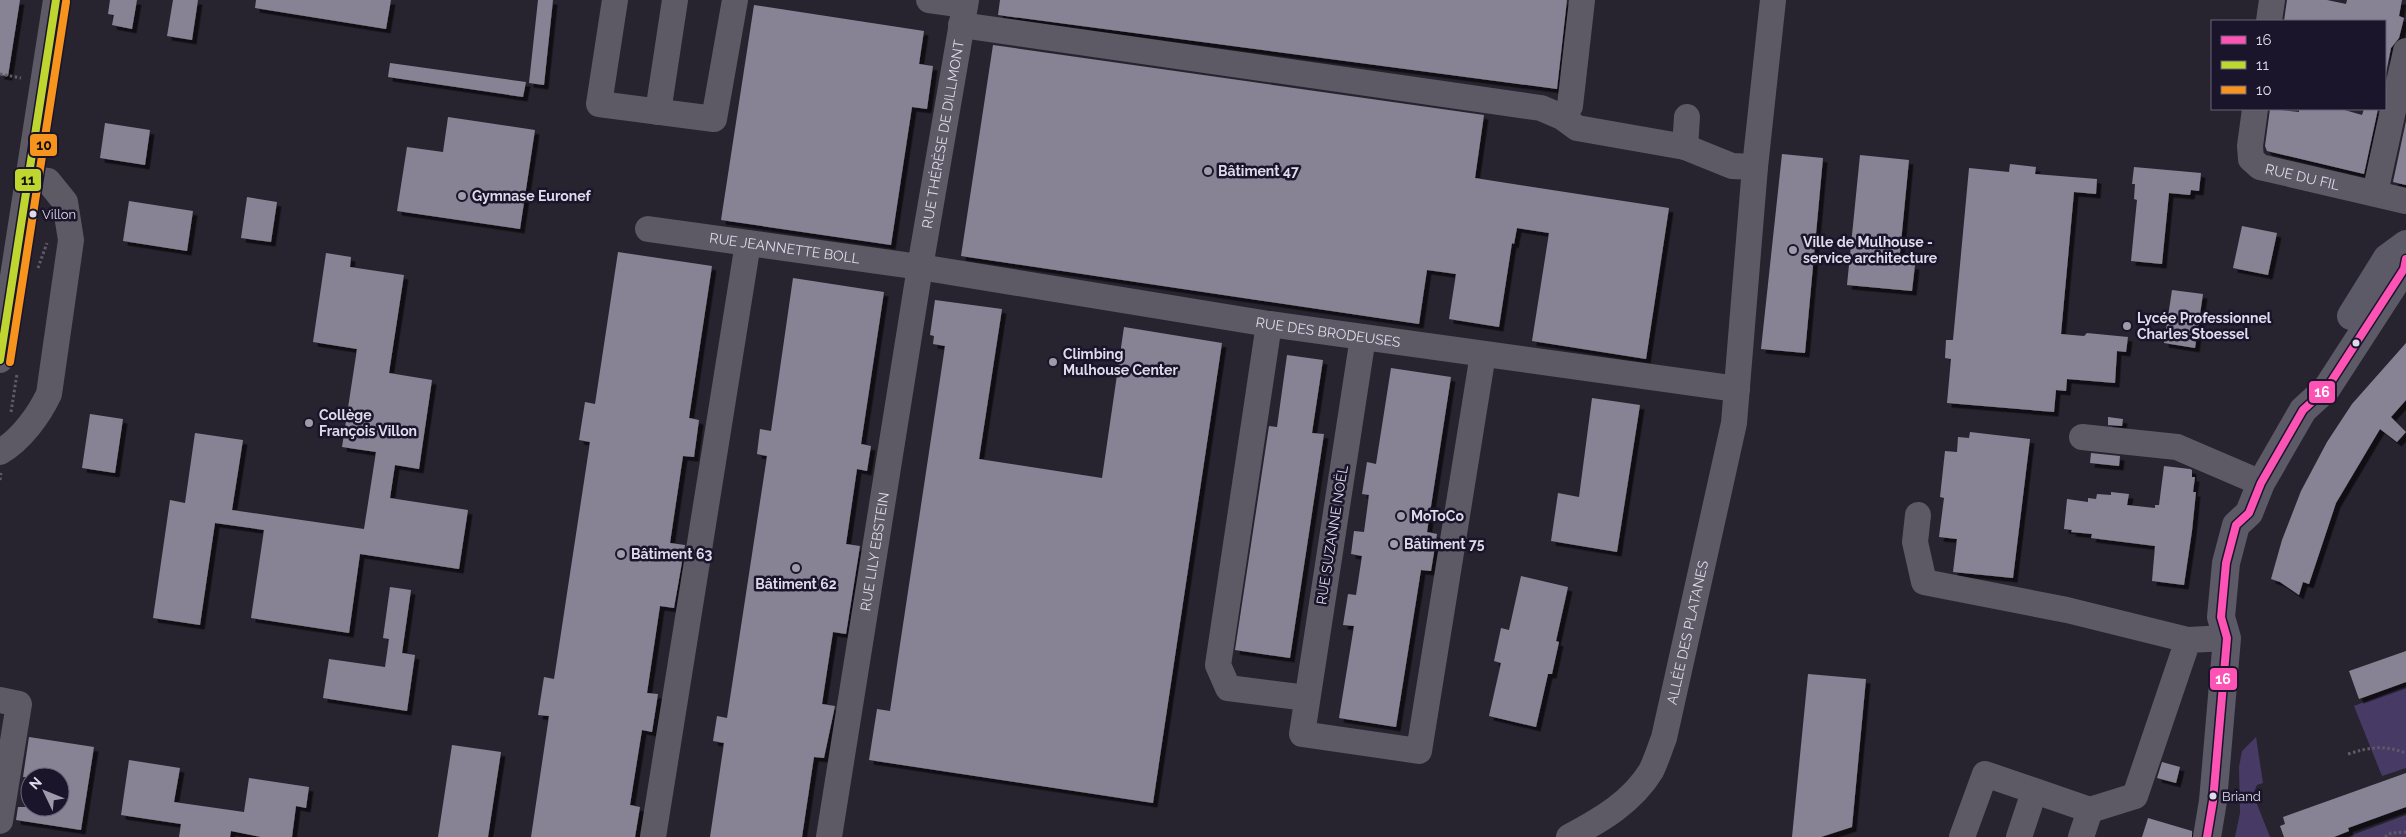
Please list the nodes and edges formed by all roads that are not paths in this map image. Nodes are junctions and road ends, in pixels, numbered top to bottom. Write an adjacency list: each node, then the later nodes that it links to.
1 (56, 0): 18 (street)
2 (616, 0): 13 (street)
3 (675, 0): 13 (street)
4 (735, 0): 13 (street)
5 (929, 0): 9 (street)
6 (1582, 0): 14 (street)
7 (1773, 0): 17 (street, ALLÉE DES PLATANES)
8 (2272, 0): 10 (street)
9 (964, 10): 14 (street); 25 (street, RUE THÉRÈSE DE DILLMONT)
10 (2269, 20)
11 (2406, 51): 19 (street)
12 (2255, 110): 19 (street, RUE DU FIL)
13 (658, 112)
14 (1562, 117): 16 (street)
15 (1687, 117): 16 (street)
16 (1685, 147): 17 (street)
17 (1755, 167): 30 (street, ALLÉE DES PLATANES)
18 (29, 179): 29 (street); 33 (street)
19 (2375, 193): 20 (street, RUE DU FIL)
20 (2406, 201)
21 (648, 229): 22 (street, RUE JEANNETTE BOLL)
22 (748, 243): 25 (street, RUE JEANNETTE BOLL); 43 (street)
23 (2406, 244): 31 (main road)
24 (2406, 259): 31 (main road)
25 (920, 267): 26 (street, RUE DES BRODEUSES); 44 (street, RUE LILY EBSTEIN)
26 (1269, 324): 27 (street, RUE DES BRODEUSES); 38 (street)
27 (1363, 337): 28 (street, RUE DES BRODEUSES); 38 (street, RUE SUZANNE NOËL)
28 (1483, 354): 30 (street, RUE DES BRODEUSES); 38 (street, RUE SUZANNE NOËL)
29 (0, 360)
30 (1737, 389): 45 (street, ALLÉE DES PLATANES)
31 (2303, 410): 34 (main road)
32 (2082, 437): 34 (street)
33 (0, 452)
34 (2260, 483): 36 (main road)
35 (1918, 515): 37 (street)
36 (2227, 638): 37 (street); 49 (main road)
37 (2188, 640): 41 (street)
38 (1307, 698)
39 (0, 700): 42 (street)
40 (2034, 792): 41 (street); 46 (street); 47 (street)
41 (2090, 810): 48 (street)
42 (0, 821)
43 (653, 837)
44 (829, 837)
45 (1569, 837)
46 (1962, 837)
47 (2019, 837)
48 (2080, 837)
49 (2207, 837)

